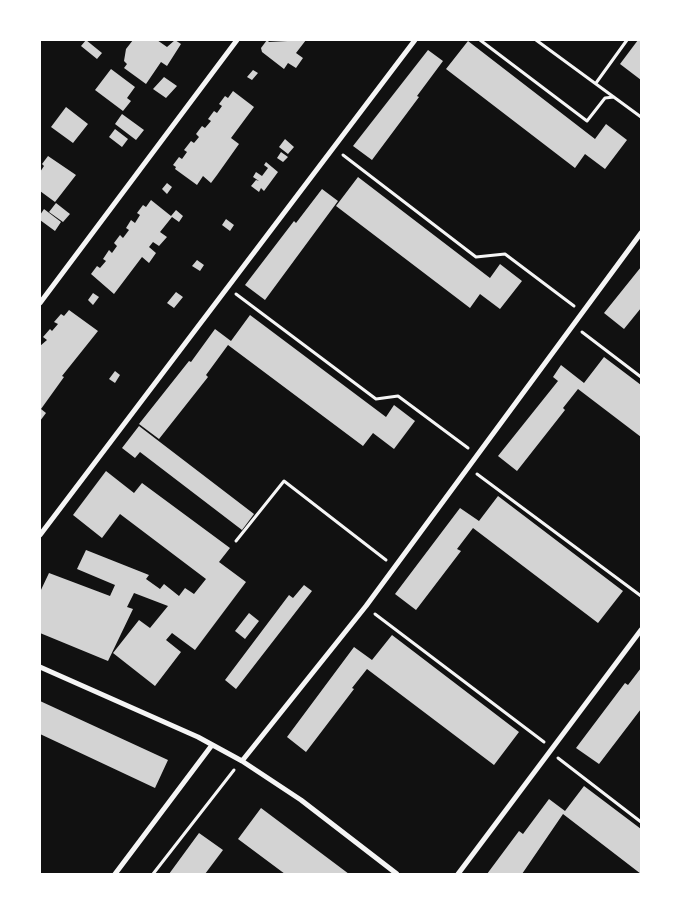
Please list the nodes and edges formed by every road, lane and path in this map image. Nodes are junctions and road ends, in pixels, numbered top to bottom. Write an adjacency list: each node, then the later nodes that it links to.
1 (237, 40): 12 (street)
2 (416, 40): 9 (street)
3 (480, 40): 7 (path)
4 (536, 40): 6 (path)
5 (628, 40): 6 (path)
6 (596, 83): 7 (path)
7 (614, 97): 8 (path)
8 (641, 117)
9 (334, 148): 11 (street); 13 (path)
10 (641, 233): 13 (street)
11 (227, 288): 16 (path); 18 (street)
12 (40, 303)
13 (582, 312): 14 (street)
14 (573, 325): 15 (path); 16 (street)
15 (641, 377)
16 (477, 455): 17 (street)
17 (468, 468): 20 (street); 21 (path)
18 (40, 535)
19 (236, 541): 20 (path)
20 (395, 567): 22 (street)
21 (641, 596)
22 (366, 606): 26 (path); 27 (street)
23 (641, 630): 26 (street)
24 (40, 667): 25 (street)
25 (212, 745): 27 (street); 29 (street)
26 (551, 750): 28 (path); 32 (street)
27 (242, 761): 30 (path); 31 (street)
28 (641, 822)
29 (115, 874)
30 (153, 874)
31 (397, 874)
32 (458, 874)

